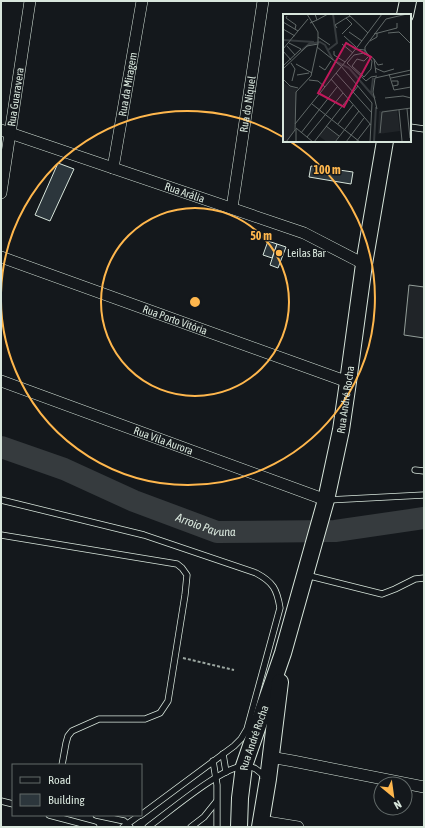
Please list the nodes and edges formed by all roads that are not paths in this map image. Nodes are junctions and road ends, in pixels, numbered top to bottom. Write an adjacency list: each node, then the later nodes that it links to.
1 (30, 1): 8 (street, Rua Guaravera)
2 (142, 1): 10 (street, Rua da Miragem)
3 (263, 1): 12 (street, Rua do Níquel)
4 (408, 1): 5 (main road)
5 (405, 14)
6 (411, 127): 7 (lane)
7 (424, 129)
8 (6, 132): 10 (street, Rua Arália); 11 (street, Rua Guaravera)
9 (385, 142): 14 (main road, Rua André Rocha)
10 (113, 168): 12 (street, Rua Arália)
11 (1, 193)
12 (232, 208): 14 (street, Rua Arália)
13 (1, 257): 16 (street, Rua Porto Vitória)
14 (364, 264): 16 (main road, Rua André Rocha)
15 (1, 381): 21 (street, Rua Vila Aurora)
16 (348, 382): 21 (main road, Rua André Rocha)
17 (415, 470): 18 (lane)
18 (424, 472)
19 (424, 495): 21 (lane)
20 (1, 500): 26 (lane)
21 (325, 502): 23 (main road, Rua André Rocha)
22 (1, 535): 29 (lane)
23 (304, 574): 24 (lane); 25 (main road, Rua André Rocha)
24 (424, 578)
25 (283, 653): 27 (main road, Rua André Rocha); 30 (main road, Rua André Rocha)
26 (223, 754): 28 (lane); 31 (lane)
27 (270, 757): 33 (main road, Rua André Rocha); 34 (street)
28 (213, 761): 32 (lane); 38 (lane)
29 (62, 764)
30 (244, 766): 31 (lane); 33 (lane); 49 (main road, Rua André Rocha)
31 (226, 772): 32 (lane)
32 (216, 778): 36 (lane); 45 (lane)
33 (268, 779): 42 (main road, Rua André Rocha)
34 (424, 787)
35 (1, 801): 37 (lane)
36 (216, 802): 46 (lane); 48 (lane)
37 (12, 804)
38 (142, 814)
39 (52, 816): 44 (lane)
40 (101, 816): 43 (lane)
41 (140, 816): 43 (lane)
42 (258, 825): 50 (street)
43 (127, 826)
44 (94, 827)
45 (148, 827)
46 (191, 827)
47 (210, 827): 48 (lane)
48 (218, 827)
49 (239, 827)
50 (298, 827)

